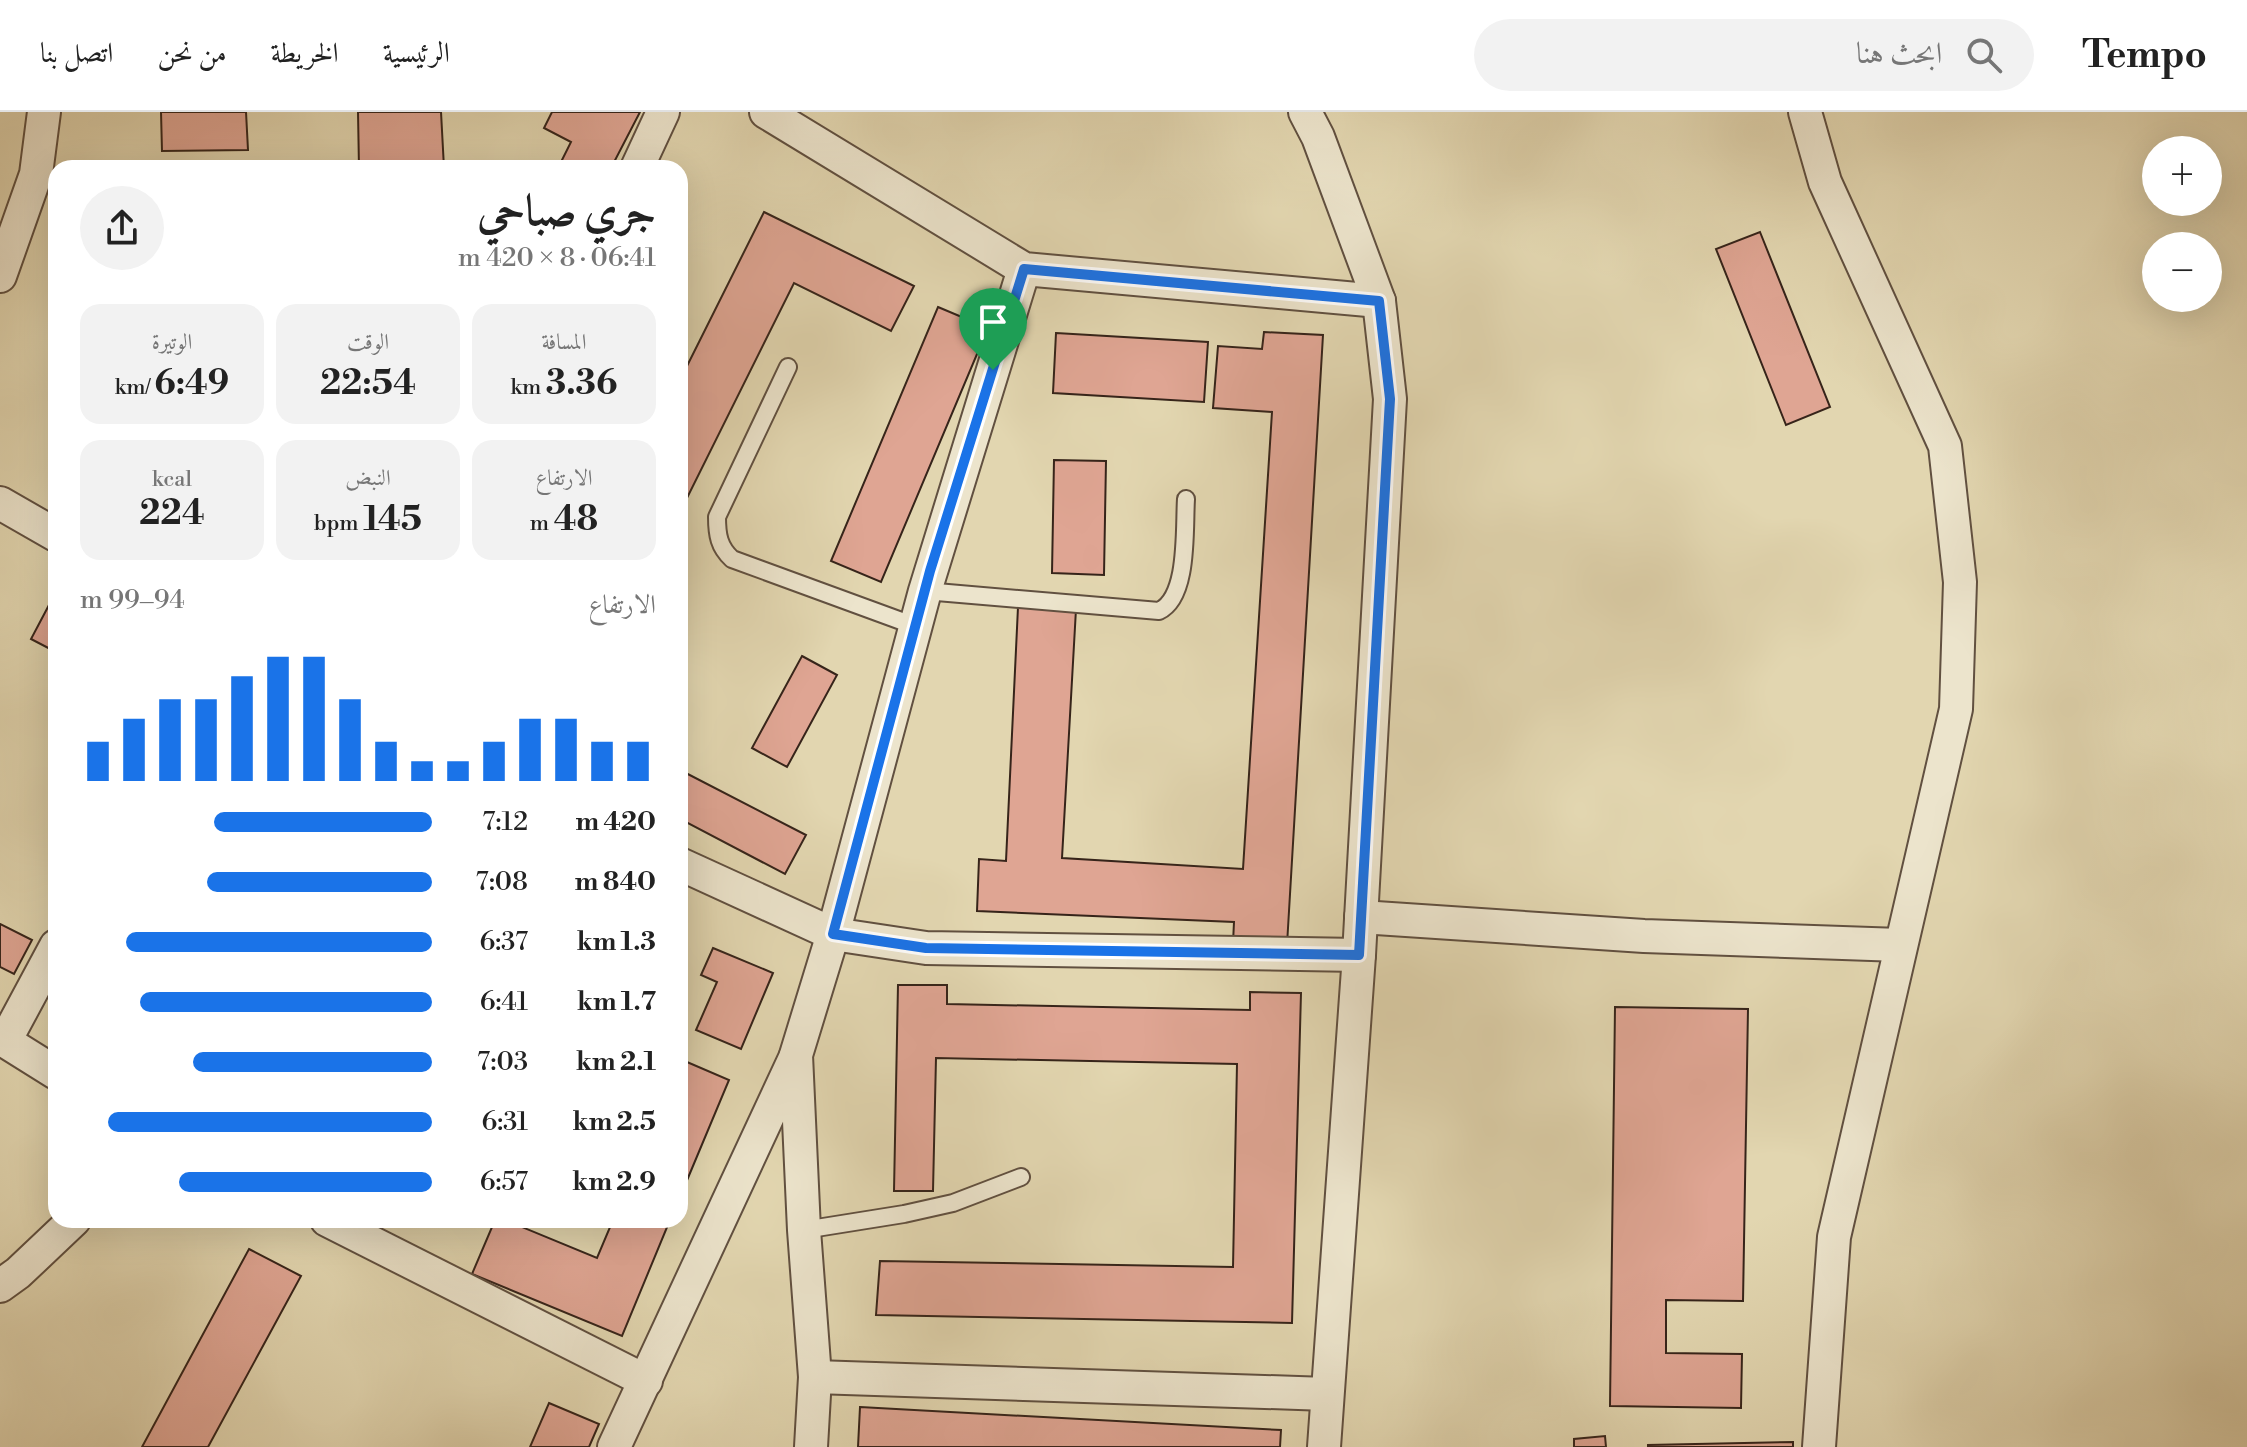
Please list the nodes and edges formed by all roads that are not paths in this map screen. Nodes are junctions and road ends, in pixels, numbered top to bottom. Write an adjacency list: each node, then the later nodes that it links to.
1 (44, 112): 7 (street)
2 (663, 112): 6 (street)
3 (766, 112): 8 (street)
4 (1305, 112): 10 (street)
5 (1805, 112): 20 (street)
6 (641, 160)
7 (8, 232): 9 (street)
8 (1024, 269): 10 (street); 15 (street)
9 (0, 276)
10 (1379, 301): 18 (street)
11 (788, 367): 16 (lane)
12 (1186, 499): 15 (lane)
13 (0, 503): 14 (street)
14 (48, 530)
15 (925, 591): 16 (street)
16 (915, 626): 19 (street)
17 (688, 868): 19 (street)
18 (1361, 917): 20 (street); 21 (street)
19 (833, 934): 21 (street); 24 (street)
20 (1900, 945): 37 (street)
21 (1359, 955): 33 (street)
22 (48, 960): 23 (street)
23 (2, 1040): 25 (street)
24 (796, 1055): 29 (street); 32 (street)
25 (48, 1068)
26 (1021, 1177): 29 (lane)
27 (66, 1228): 30 (street)
28 (343, 1228): 32 (street)
29 (804, 1230): 31 (street)
30 (0, 1286)
31 (815, 1377): 33 (street); 35 (street)
32 (646, 1381): 34 (street)
33 (1327, 1394): 36 (street)
34 (614, 1447)
35 (811, 1447)
36 (1324, 1447)
37 (1819, 1447)

